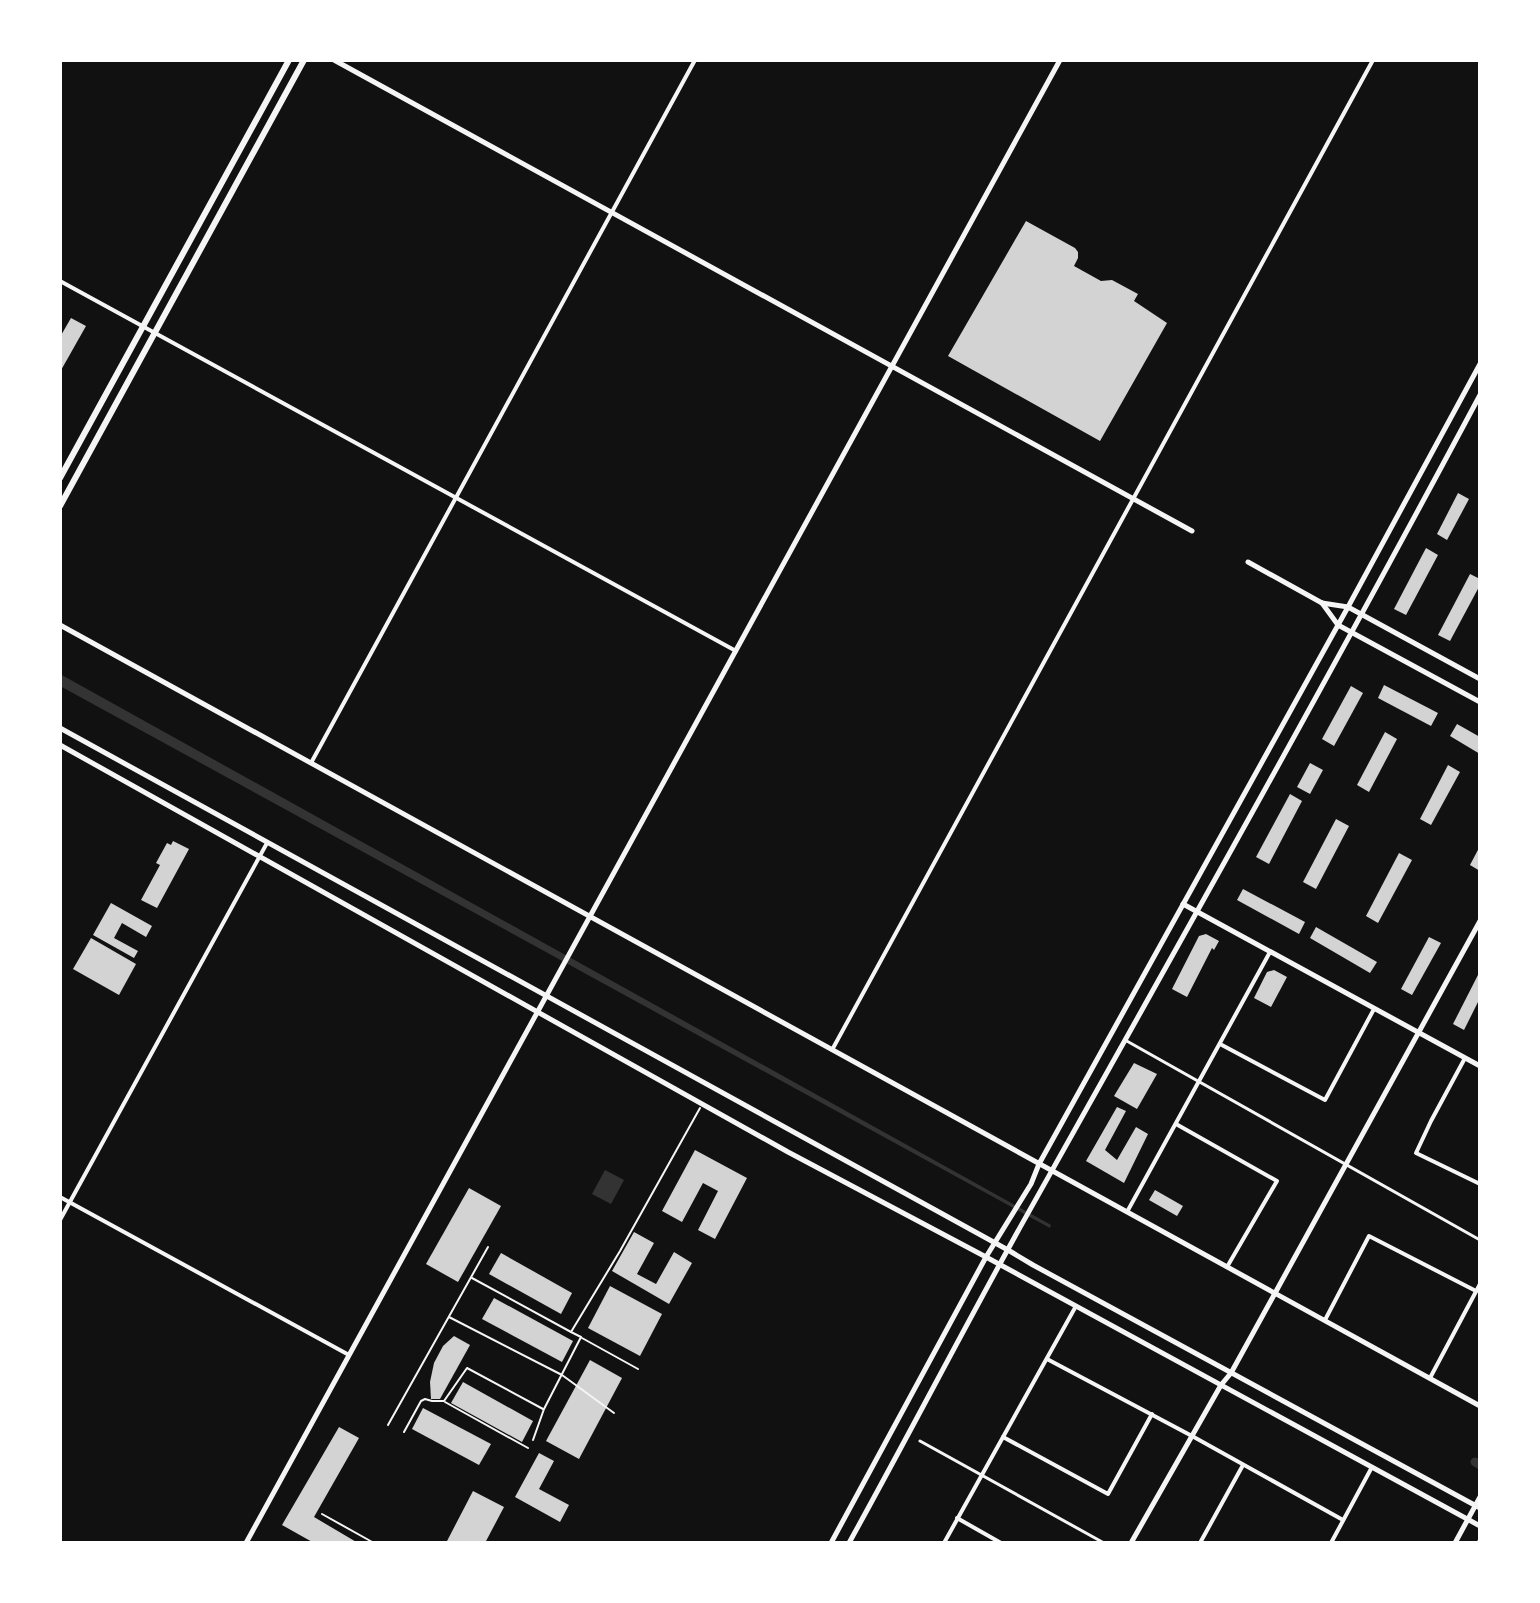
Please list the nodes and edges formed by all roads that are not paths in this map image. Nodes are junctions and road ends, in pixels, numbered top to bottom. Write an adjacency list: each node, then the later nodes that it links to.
1 (289, 60): 9 (main road)
2 (304, 60): 10 (main road)
3 (334, 60): 7 (street)
4 (695, 60): 7 (street)
5 (1060, 60): 12 (street)
6 (1373, 60): 16 (street)
7 (612, 213): 12 (street); 15 (street)
8 (60, 281): 9 (street)
9 (143, 326): 10 (street); 14 (main road)
10 (155, 333): 15 (street); 17 (main road)
11 (1480, 364): 21 (street)
12 (892, 366): 16 (street); 26 (street)
13 (1480, 395): 22 (street)
14 (60, 478)
15 (456, 498): 26 (street); 31 (street)
16 (1133, 499): 18 (street); 45 (street)
17 (60, 506)
18 (1192, 531)
19 (1248, 562): 20 (street)
20 (1322, 603): 21 (street); 24 (street)
21 (1348, 607): 22 (street); 24 (street)
22 (1362, 614): 25 (street); 27 (street)
23 (60, 625): 31 (street)
24 (1338, 625): 25 (street); 34 (street)
25 (1352, 633): 28 (street); 35 (street)
26 (736, 651): 36 (street)
27 (1480, 679)
28 (1480, 702)
29 (60, 728): 32 (street)
30 (60, 745): 33 (street)
31 (311, 763): 36 (street)
32 (267, 843): 33 (street); 39 (street)
33 (259, 857): 41 (street); 56 (street)
34 (1183, 904): 35 (street); 51 (street)
35 (1196, 912): 38 (street); 43 (street)
36 (590, 917): 39 (street); 45 (street)
37 (1480, 921): 42 (street)
38 (1270, 952): 40 (street); 44 (street)
39 (546, 997): 41 (street); 60 (street)
40 (1374, 1009): 42 (street); 44 (street)
41 (538, 1012): 63 (street); 75 (street)
42 (1419, 1033): 46 (street); 52 (street)
43 (1125, 1040): 48 (street); 53 (street)
44 (1220, 1044): 48 (street)
45 (832, 1050): 51 (street)
46 (1465, 1058): 47 (street); 54 (street)
47 (1480, 1066)
48 (1200, 1081): 50 (street); 52 (street)
49 (700, 1108): 73 (lane)
50 (1176, 1124): 57 (street); 65 (street)
51 (1039, 1164): 53 (street); 60 (street)
52 (1346, 1165): 59 (street); 69 (street)
53 (1052, 1171): 57 (street); 62 (street)
54 (1480, 1184)
55 (60, 1197): 56 (street)
56 (70, 1202): 58 (street); 75 (street)
57 (1127, 1212): 65 (street)
58 (60, 1220)
59 (1480, 1240)
60 (994, 1242): 62 (street); 63 (street)
61 (488, 1247): 66 (lane)
62 (1008, 1250): 64 (street); 78 (street)
63 (986, 1257): 64 (street); 106 (street)
64 (1000, 1265): 70 (street); 107 (street)
65 (1227, 1267): 69 (street)
66 (471, 1278): 71 (lane); 73 (lane)
67 (1480, 1284): 68 (street)
68 (1476, 1291): 72 (street); 80 (street)
69 (1275, 1293): 72 (street); 78 (street)
70 (1076, 1306): 76 (street); 81 (street)
71 (448, 1317): 79 (lane); 87 (lane)
72 (1325, 1320): 80 (street)
73 (571, 1332): 74 (lane)
74 (581, 1337): 77 (lane); 79 (lane)
75 (349, 1355): 104 (street)
76 (1047, 1359): 86 (street); 90 (street)
77 (638, 1369)
78 (1231, 1373): 81 (street); 98 (street)
79 (562, 1375): 84 (lane); 85 (lane)
80 (1430, 1378): 83 (street)
81 (1221, 1385): 89 (street); 95 (street)
82 (444, 1401): 84 (lane); 88 (lane); 93 (lane)
83 (1480, 1406)
84 (544, 1409): 91 (lane)
85 (614, 1413)
86 (1152, 1414): 89 (street); 90 (street)
87 (388, 1425)
88 (404, 1432)
89 (1192, 1436): 94 (street); 111 (street)
90 (1003, 1437): 96 (street)
91 (533, 1440)
92 (920, 1441): 96 (street)
93 (528, 1448)
94 (1243, 1465): 101 (street); 112 (street)
95 (1372, 1467): 101 (street); 102 (street)
96 (982, 1474): 100 (street); 110 (street)
97 (1480, 1497): 98 (street)
98 (1478, 1507): 102 (street)
99 (322, 1514): 105 (lane)
100 (957, 1518): 108 (street); 109 (street)
101 (1343, 1520): 113 (street)
102 (1468, 1520): 103 (street); 114 (street)
103 (1480, 1526)
104 (246, 1543)
105 (374, 1543)
106 (831, 1543)
107 (849, 1543)
108 (944, 1543)
109 (1001, 1543)
110 (1104, 1543)
111 (1131, 1543)
112 (1200, 1543)
113 (1331, 1543)
114 (1455, 1543)

